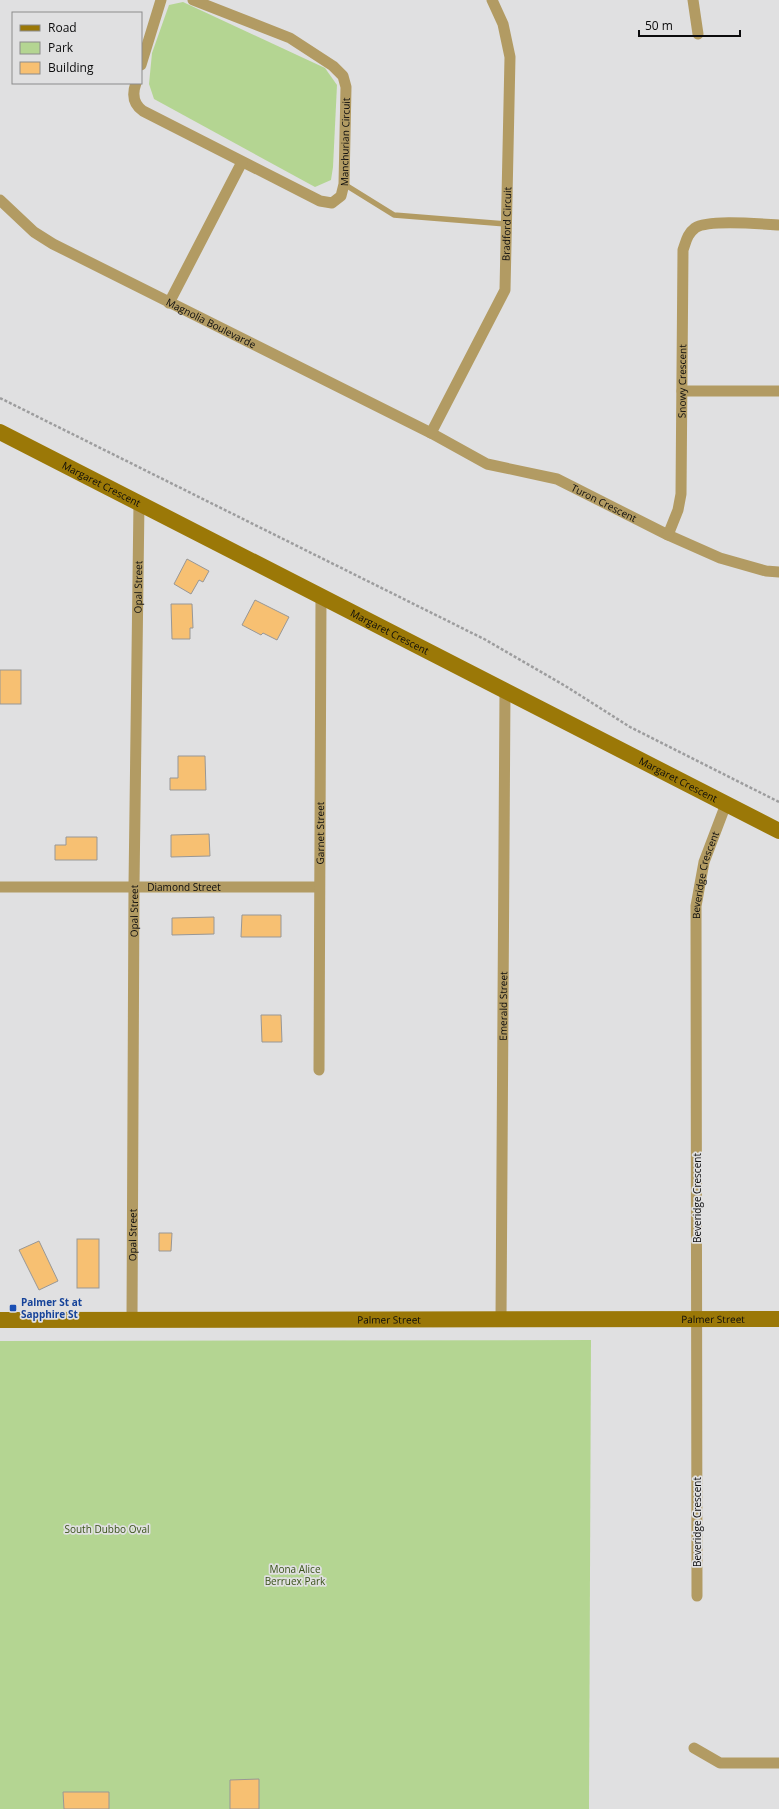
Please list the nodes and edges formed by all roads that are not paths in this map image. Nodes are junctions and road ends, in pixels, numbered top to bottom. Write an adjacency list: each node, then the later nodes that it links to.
1 (161, 0): 6 (street)
2 (193, 0): 9 (street, Manchurian Circuit)
3 (492, 0): 11 (street, Bradford Circuit)
4 (693, 0): 5 (street)
5 (698, 34)
6 (142, 62)
7 (136, 84): 8 (street, Manchurian Circuit)
8 (242, 162): 9 (street, Manchurian Circuit); 13 (street)
9 (344, 184): 11 (lane)
10 (0, 200): 13 (street, Magnolia Boulevarde)
11 (506, 224): 17 (street, Bradford Circuit)
12 (779, 225): 14 (street, Snowy Crescent)
13 (169, 303): 17 (street, Magnolia Boulevarde)
14 (682, 391): 15 (street); 19 (street, Snowy Crescent)
15 (779, 391)
16 (0, 432): 18 (street, Margaret Crescent)
17 (431, 433): 19 (street, Turon Crescent)
18 (139, 502): 21 (street, Margaret Crescent); 25 (street, Opal Street)
19 (668, 535): 20 (street, Turon Crescent)
20 (779, 572)
21 (321, 597): 22 (street, Margaret Crescent); 27 (street, Garnet Street)
22 (505, 691): 23 (street, Margaret Crescent); 33 (street, Emerald Street)
23 (726, 804): 24 (street, Margaret Crescent); 30 (street, Beveridge Crescent)
24 (779, 831)
25 (134, 886): 26 (street, Diamond Street); 27 (street, Diamond Street); 29 (street, Opal Street)
26 (0, 887)
27 (319, 887): 28 (street, Garnet Street)
28 (319, 1070)
29 (132, 1319): 32 (street, Palmer Street); 33 (street, Palmer Street)
30 (698, 1319): 31 (street, Palmer Street); 33 (street, Palmer Street); 34 (street, Beveridge Crescent)
31 (779, 1319)
32 (0, 1320)
33 (501, 1320)
34 (698, 1596)
35 (694, 1748): 36 (street)
36 (779, 1763)

